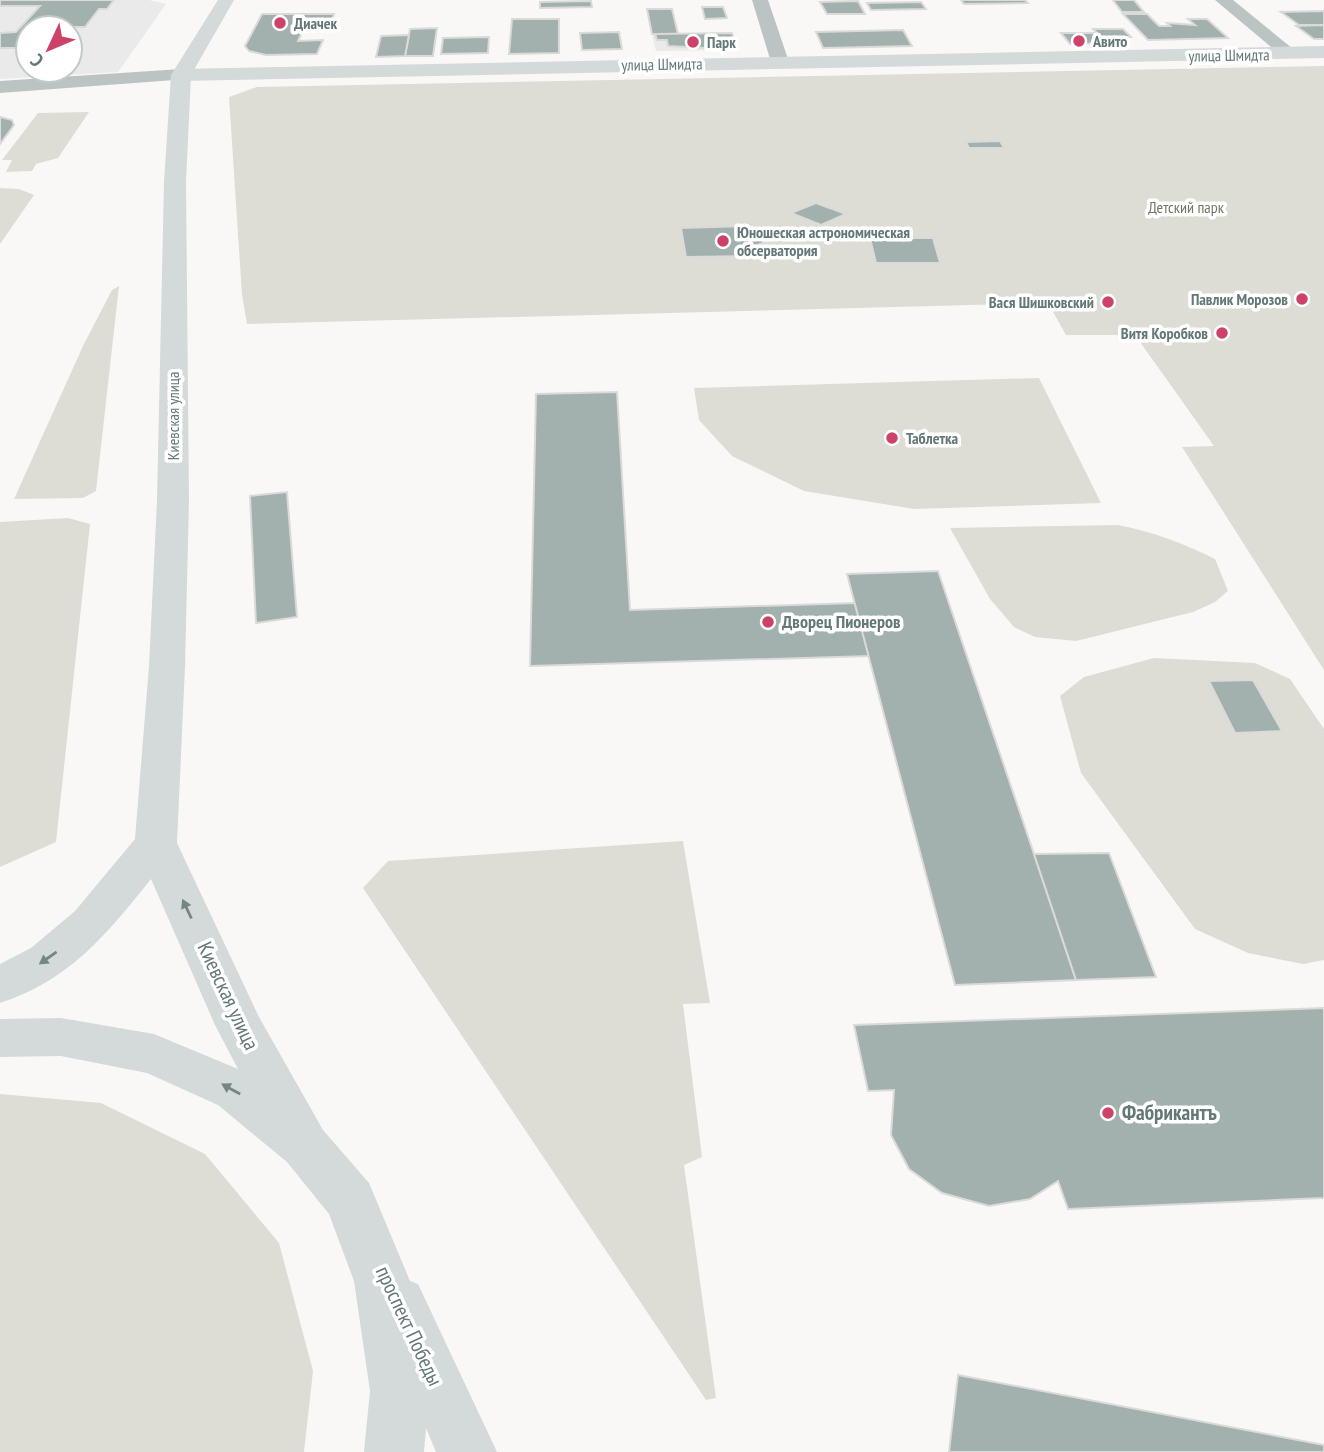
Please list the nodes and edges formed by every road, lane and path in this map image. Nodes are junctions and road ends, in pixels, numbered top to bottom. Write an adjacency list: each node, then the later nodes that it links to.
1 (226, 0): 7 (main road, Киевская улица)
2 (760, 0): 6 (street)
3 (1223, 0): 5 (street)
4 (1324, 52): 5 (main road, улица Шмидта)
5 (1289, 53): 6 (main road, улица Шмидта)
6 (780, 62): 7 (main road, улица Шмидта)
7 (181, 75): 8 (street, улица Шмидта); 9 (main road, Киевская улица)
8 (0, 87)
9 (156, 843): 10 (main road, one-way to 10); 12 (main road, Киевская улица, one-way to 9)
10 (0, 985)
11 (0, 1038): 12 (main road, one-way to 11)
12 (305, 1146): 13 (main road)
13 (350, 1200): 14 (main road); 15 (main road, проспект Победы)
14 (394, 1452)
15 (467, 1452)

